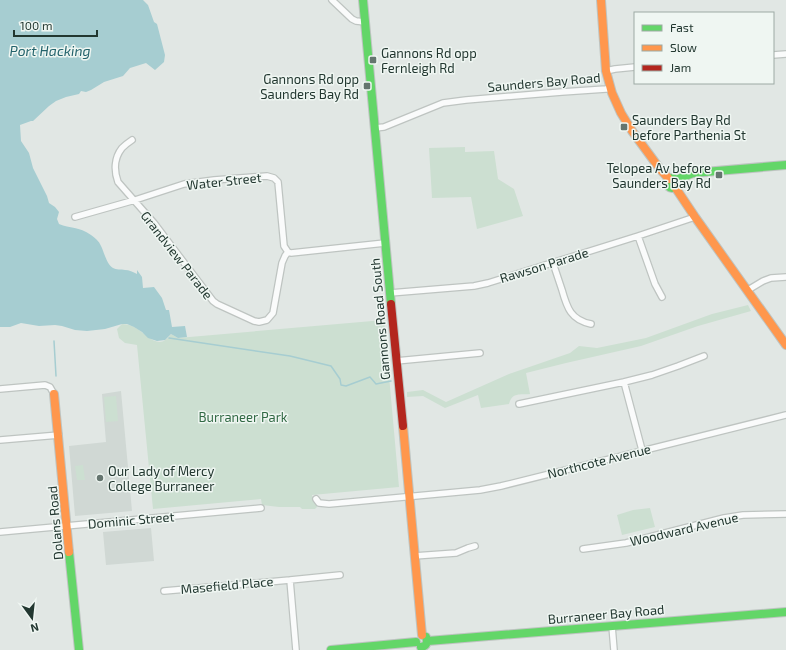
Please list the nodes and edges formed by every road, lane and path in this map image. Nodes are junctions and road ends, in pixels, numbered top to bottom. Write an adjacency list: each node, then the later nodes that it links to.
1 (332, 0): 4 (street)
2 (363, 0): 4 (street, Gannons Road South)
3 (601, 0): 8 (street)
4 (365, 22): 10 (street, Gannons Road South)
5 (786, 54): 6 (street)
6 (774, 55)
7 (634, 67): 8 (street)
8 (606, 71): 9 (street)
9 (610, 88): 10 (street, Saunders Bay Road); 13 (street, Saunders Bay Road)
10 (375, 128): 18 (street, Gannons Road South)
11 (132, 140): 14 (street, Grandview Parade)
12 (786, 165): 13 (street)
13 (673, 182): 15 (street, Saunders Bay Road)
14 (135, 200): 16 (street, Water Street); 19 (street, Water Street); 19 (street, Grandview Parade)
15 (695, 217): 17 (street, Rawson Parade); 22 (street, Saunders Bay Road)
16 (75, 218)
17 (638, 236): 20 (street, Rawson Parade); 24 (street)
18 (385, 243): 19 (street); 23 (street, Gannons Road South)
19 (288, 252)
20 (553, 263): 23 (street, Rawson Parade); 25 (street)
21 (786, 277): 22 (street)
22 (748, 290): 26 (street, Saunders Bay Road)
23 (390, 293): 29 (street, Gannons Road South)
24 (662, 297)
25 (591, 324)
26 (786, 344)
27 (480, 353): 29 (street)
28 (704, 356): 30 (street)
29 (396, 361): 38 (street, Gannons Road South)
30 (624, 382): 33 (street); 37 (street)
31 (0, 389): 32 (street)
32 (54, 394): 35 (street, Dolans Road)
33 (519, 404)
34 (786, 415): 37 (street, Northcote Avenue)
35 (59, 435): 36 (street); 42 (street, Dolans Road)
36 (0, 440)
37 (642, 450): 38 (street, Northcote Avenue)
38 (409, 497): 39 (street); 46 (street, Gannons Road South)
39 (318, 503)
40 (261, 508): 42 (street, Dominic Street)
41 (786, 514): 45 (street, Woodward Avenue)
42 (68, 526): 43 (street, Dominic Street); 54 (street, Dolans Road)
43 (0, 532)
44 (475, 546): 46 (street)
45 (583, 549)
46 (414, 556): 52 (street, Gannons Road South)
47 (340, 575): 48 (street, Masefield Place)
48 (290, 580): 49 (street, Masefield Place); 55 (street, Masefield Place)
49 (164, 591)
50 (786, 612): 51 (street, Burraneer Bay Road)
51 (612, 626): 52 (street, Burraneer Bay Road); 57 (street)
52 (425, 638): 53 (street)
53 (420, 647): 56 (street)
54 (79, 650)
55 (296, 650)
56 (331, 650)
57 (614, 650)

